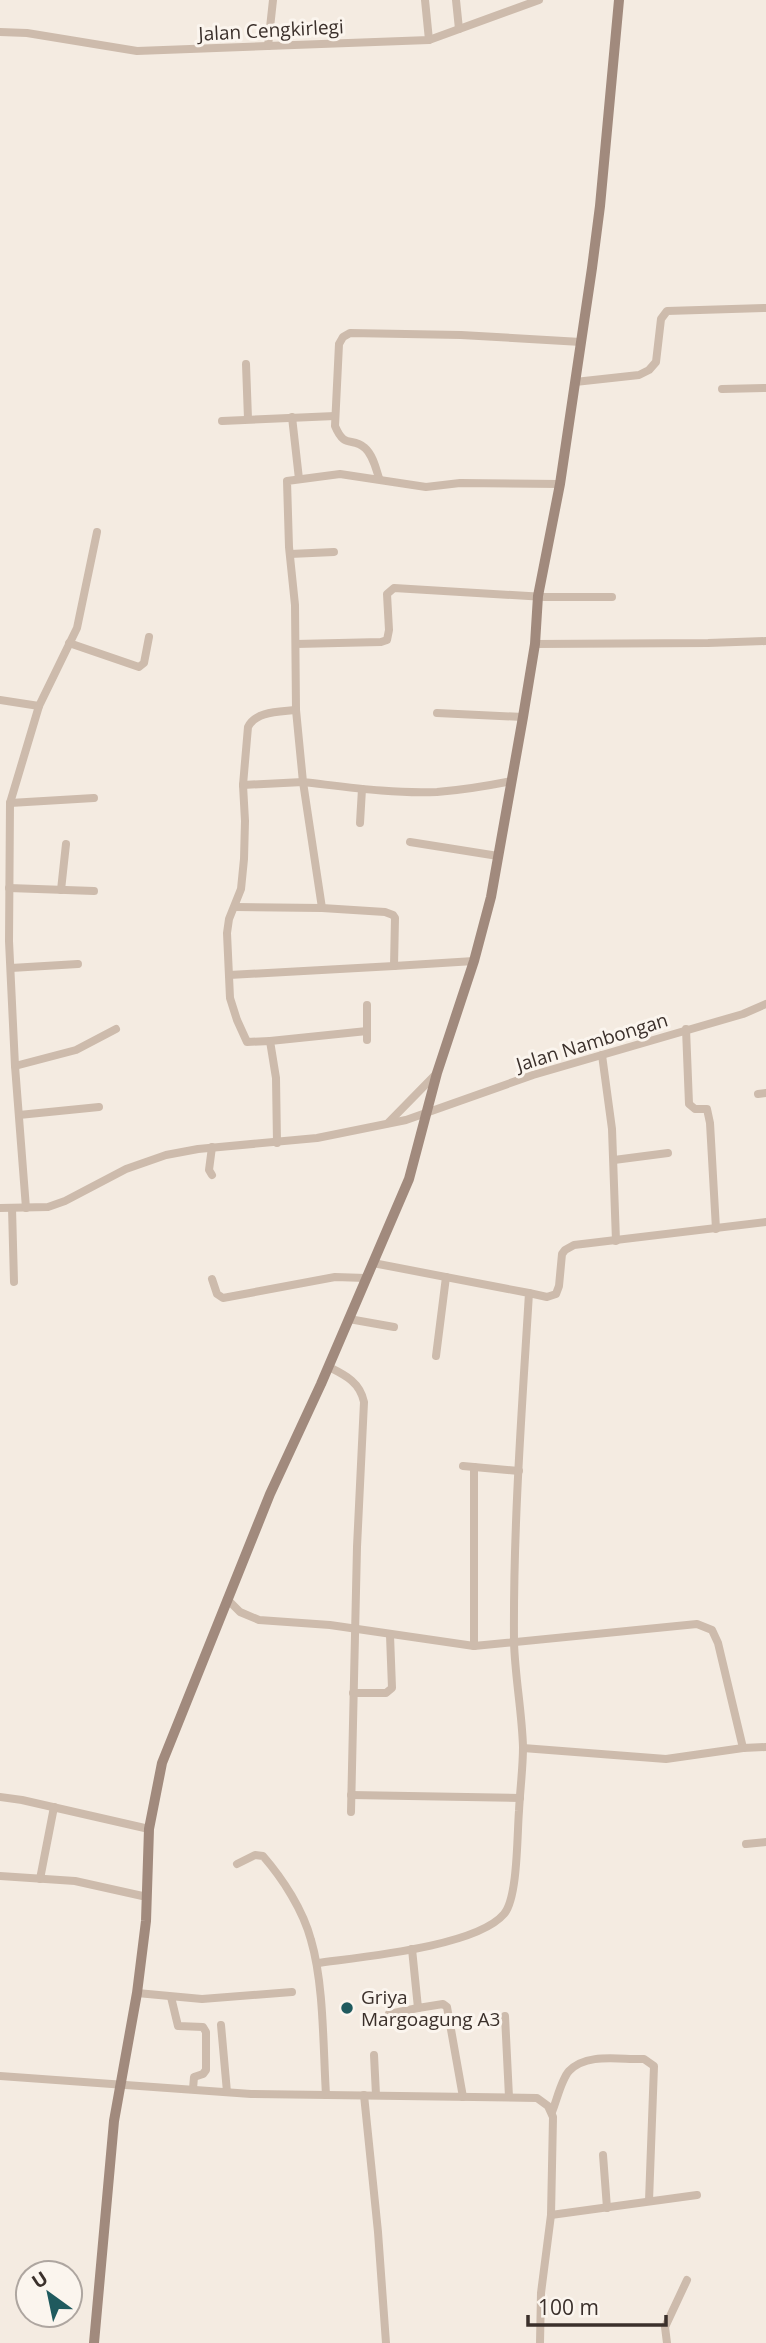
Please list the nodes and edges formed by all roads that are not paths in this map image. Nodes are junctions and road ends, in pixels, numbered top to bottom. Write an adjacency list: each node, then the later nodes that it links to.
1 (273, 0): 9 (street)
2 (425, 0): 8 (street)
3 (456, 0): 6 (street)
4 (539, 0): 6 (street, Jalan Cengkirlegi)
5 (619, 0): 11 (street)
6 (459, 29): 8 (street, Jalan Cengkirlegi)
7 (0, 32): 9 (street, Jalan Cengkirlegi)
8 (429, 40): 9 (street, Jalan Cengkirlegi)
9 (268, 46)
10 (766, 309): 13 (street)
11 (581, 342): 13 (street); 16 (street)
12 (246, 364): 18 (street)
13 (575, 382): 22 (street)
14 (766, 388): 15 (street)
15 (722, 389)
16 (335, 416): 17 (street); 20 (street)
17 (292, 417): 18 (street); 21 (street)
18 (248, 419): 19 (street)
19 (222, 421)
20 (379, 478): 21 (street); 22 (street)
21 (299, 479): 25 (street)
22 (560, 484): 26 (street)
23 (97, 532): 30 (street)
24 (334, 552): 25 (street)
25 (290, 554): 31 (street)
26 (538, 596): 27 (street); 31 (street); 32 (street)
27 (611, 597)
28 (149, 637): 30 (street)
29 (766, 640): 32 (street)
30 (69, 643): 34 (street)
31 (296, 644): 35 (street)
32 (535, 644): 37 (street)
33 (0, 700): 34 (street)
34 (39, 706): 43 (street)
35 (296, 710): 39 (street); 40 (street)
36 (438, 713): 37 (street)
37 (523, 717): 38 (street)
38 (512, 781): 41 (street); 47 (street)
39 (303, 782): 40 (street); 41 (street); 52 (street)
40 (243, 785): 51 (street)
41 (362, 789): 44 (street)
42 (94, 798): 43 (street)
43 (10, 803): 48 (street)
44 (360, 823)
45 (410, 842): 47 (street)
46 (66, 844): 49 (street)
47 (498, 856): 53 (street)
48 (9, 888): 49 (street); 56 (street)
49 (61, 890): 50 (street)
50 (94, 891)
51 (235, 907): 52 (street); 57 (street)
52 (322, 908): 55 (street)
53 (474, 961): 55 (street); 65 (street)
54 (78, 964): 56 (street)
55 (394, 966): 57 (street)
56 (10, 968): 64 (street)
57 (229, 975): 62 (street)
58 (766, 1004): 60 (street, Jalan Nambongan)
59 (367, 1006): 62 (street)
60 (686, 1029): 63 (street, Jalan Nambongan); 79 (street)
61 (116, 1030): 64 (street)
62 (270, 1041): 70 (street)
63 (602, 1055): 67 (street, Jalan Nambongan); 73 (street)
64 (15, 1066): 68 (street)
65 (436, 1073): 67 (street); 69 (street)
66 (99, 1107): 68 (street)
67 (428, 1113): 69 (street, Jalan Nambongan); 81 (street)
68 (19, 1115): 77 (street)
69 (388, 1123): 70 (street, Jalan Nambongan)
70 (277, 1143): 71 (street, Jalan Nambongan)
71 (212, 1147): 74 (street); 77 (street, Jalan Nambongan)
72 (667, 1153): 73 (street)
73 (614, 1160): 80 (street)
74 (212, 1175)
75 (0, 1208): 76 (street, Jalan Nambongan)
76 (12, 1208): 77 (street, Jalan Nambongan); 85 (street)
77 (26, 1208)
78 (766, 1222): 79 (street)
79 (716, 1229): 80 (street)
80 (616, 1241): 86 (street)
81 (373, 1263): 82 (street); 83 (street)
82 (446, 1277): 86 (street); 89 (street)
83 (366, 1278): 84 (street); 87 (street)
84 (212, 1279)
85 (14, 1282)
86 (529, 1293): 93 (street)
87 (349, 1319): 88 (street); 90 (street)
88 (394, 1327)
89 (436, 1356)
90 (328, 1367): 94 (street); 95 (street)
91 (464, 1466): 92 (street)
92 (474, 1467): 93 (street); 98 (street)
93 (519, 1471): 97 (street)
94 (229, 1605): 95 (street); 108 (street)
95 (354, 1630): 96 (street); 99 (street)
96 (390, 1635): 98 (street); 99 (street)
97 (514, 1643): 98 (street); 101 (street); 102 (street)
98 (474, 1646)
99 (353, 1693): 103 (street)
100 (766, 1747): 102 (street)
101 (523, 1748): 102 (street); 105 (street)
102 (743, 1748)
103 (351, 1795): 105 (street); 107 (street)
104 (0, 1797): 106 (street)
105 (520, 1798): 115 (street)
106 (54, 1807): 108 (street); 113 (street)
107 (351, 1812)
108 (149, 1829): 114 (street)
109 (766, 1842): 110 (street)
110 (746, 1844)
111 (237, 1864): 116 (street)
112 (0, 1876): 113 (street)
113 (40, 1879): 114 (street)
114 (147, 1897): 118 (street)
115 (412, 1949): 116 (street); 120 (street)
116 (317, 1963): 129 (street)
117 (292, 1992): 119 (street)
118 (137, 1993): 119 (street); 126 (street)
119 (171, 1997): 127 (street)
120 (418, 2008): 121 (street); 132 (street)
121 (389, 2014)
122 (505, 2016): 133 (street)
123 (221, 2025): 128 (street)
124 (374, 2055): 131 (street)
125 (0, 2076): 126 (street)
126 (121, 2083): 127 (street); 141 (street)
127 (193, 2089): 128 (street)
128 (227, 2092): 129 (street)
129 (326, 2095): 130 (street)
130 (364, 2095): 131 (street); 142 (street)
131 (376, 2095): 132 (street)
132 (464, 2096): 133 (street)
133 (509, 2097): 134 (street)
134 (552, 2112): 137 (street); 139 (street)
135 (603, 2154): 138 (street)
136 (697, 2195): 137 (street)
137 (649, 2202): 138 (street)
138 (607, 2208): 139 (street)
139 (551, 2216): 143 (street)
140 (687, 2280): 144 (street)
141 (94, 2343)
142 (386, 2343)
143 (540, 2343)
144 (667, 2343)

